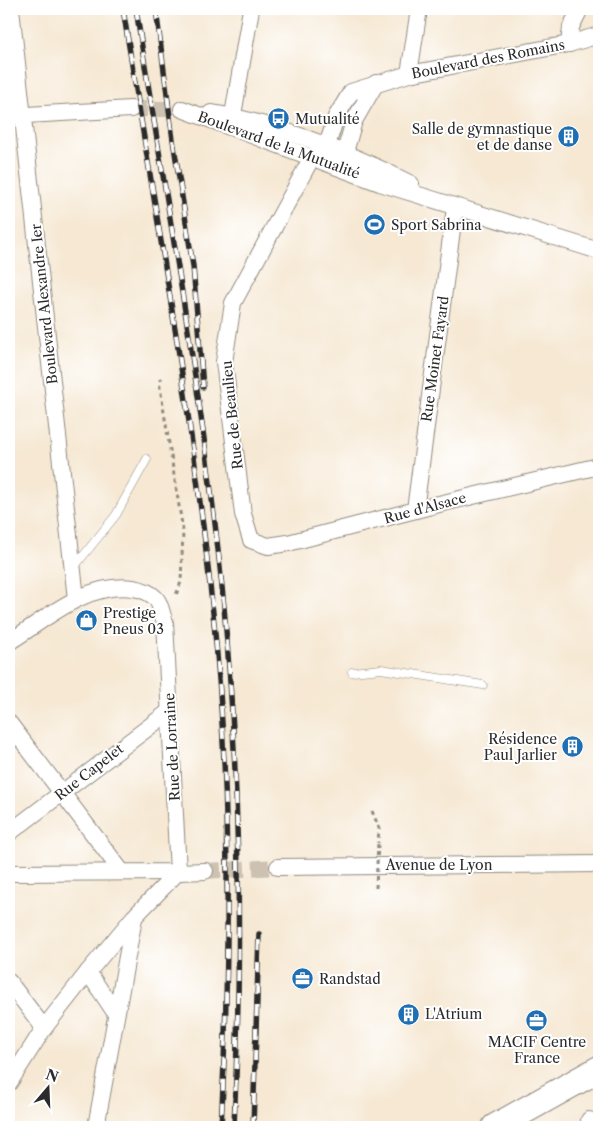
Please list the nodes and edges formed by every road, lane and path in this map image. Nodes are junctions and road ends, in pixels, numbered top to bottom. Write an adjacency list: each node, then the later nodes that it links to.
1 (11, 9): 10 (street, Boulevard Alexandre Ier)
2 (251, 9): 11 (street)
3 (419, 9): 7 (street)
4 (580, 9): 6 (street)
5 (599, 35): 6 (street, Boulevard des Romains)
6 (568, 44): 7 (street, Boulevard des Romains)
7 (408, 74): 8 (street, Boulevard des Romains)
8 (376, 83): 12 (street, Boulevard des Romains); 13 (street)
9 (131, 109): 10 (street)
10 (16, 115): 22 (street, Boulevard Alexandre Ier)
11 (232, 123): 12 (street, Boulevard de la Mutualité); 14 (street, Boulevard de la Mutualité)
12 (327, 146): 13 (street, Boulevard de la Mutualité); 14 (street)
13 (345, 152): 14 (street); 15 (street, Boulevard de la Mutualité)
14 (311, 159): 15 (street, Boulevard de la Mutualité); 21 (street, Rue de Beaulieu)
15 (455, 207): 16 (street, Boulevard de la Mutualité); 20 (street, Rue Moinet Fayard)
16 (599, 251)
17 (162, 378): 24 (path)
18 (147, 459): 22 (lane)
19 (599, 466): 20 (street, Rue d'Alsace)
20 (415, 510): 21 (street, Rue d'Alsace)
21 (251, 540)
22 (72, 569): 23 (street, Boulevard Alexandre Ier)
23 (76, 599): 24 (street); 25 (street)
24 (165, 622): 28 (street, Rue de Lorraine)
25 (9, 642)
26 (352, 672): 27 (lane)
27 (483, 685)
28 (170, 711): 30 (street, Rue Capelet); 37 (street, Rue de Lorraine)
29 (9, 723): 30 (street)
30 (62, 793): 32 (street, Rue Capelet); 36 (street)
31 (372, 811): 39 (path, bridge)
32 (9, 833)
33 (599, 864): 34 (street, Avenue de Lyon)
34 (278, 867)
35 (205, 871): 37 (street)
36 (122, 872): 37 (street); 38 (street)
37 (178, 872): 40 (street)
38 (9, 873)
39 (376, 888)
40 (134, 917): 41 (street); 43 (street)
41 (88, 972): 43 (street); 44 (street)
42 (9, 982): 44 (street)
43 (116, 1014): 47 (street)
44 (44, 1028): 46 (street)
45 (599, 1069): 48 (main road)
46 (9, 1083)
47 (96, 1127)
48 (495, 1127)

